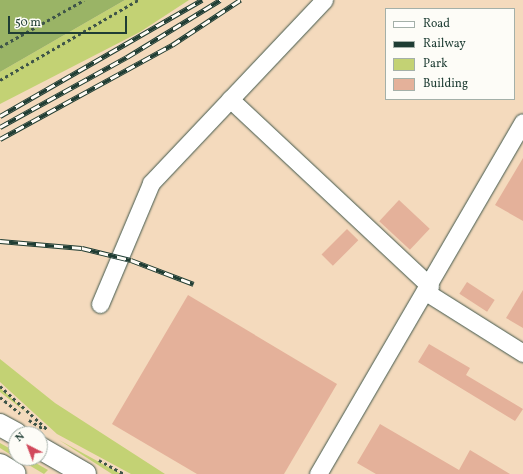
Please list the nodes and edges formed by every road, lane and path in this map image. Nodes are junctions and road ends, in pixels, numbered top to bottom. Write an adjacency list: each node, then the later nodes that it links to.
1 (84, 0): 4 (path)
2 (138, 0): 5 (path)
3 (324, 0): 6 (lane)
4 (0, 47)
5 (0, 80)
6 (230, 99): 8 (lane); 9 (lane)
7 (523, 122): 8 (lane)
8 (428, 289): 10 (lane); 18 (lane)
9 (100, 304)
10 (523, 354)
11 (0, 386): 12 (path)
12 (34, 426)
13 (48, 443): 15 (main road)
14 (0, 465): 16 (main road)
15 (91, 466): 17 (path)
16 (15, 474)
17 (124, 474)
18 (318, 474)

